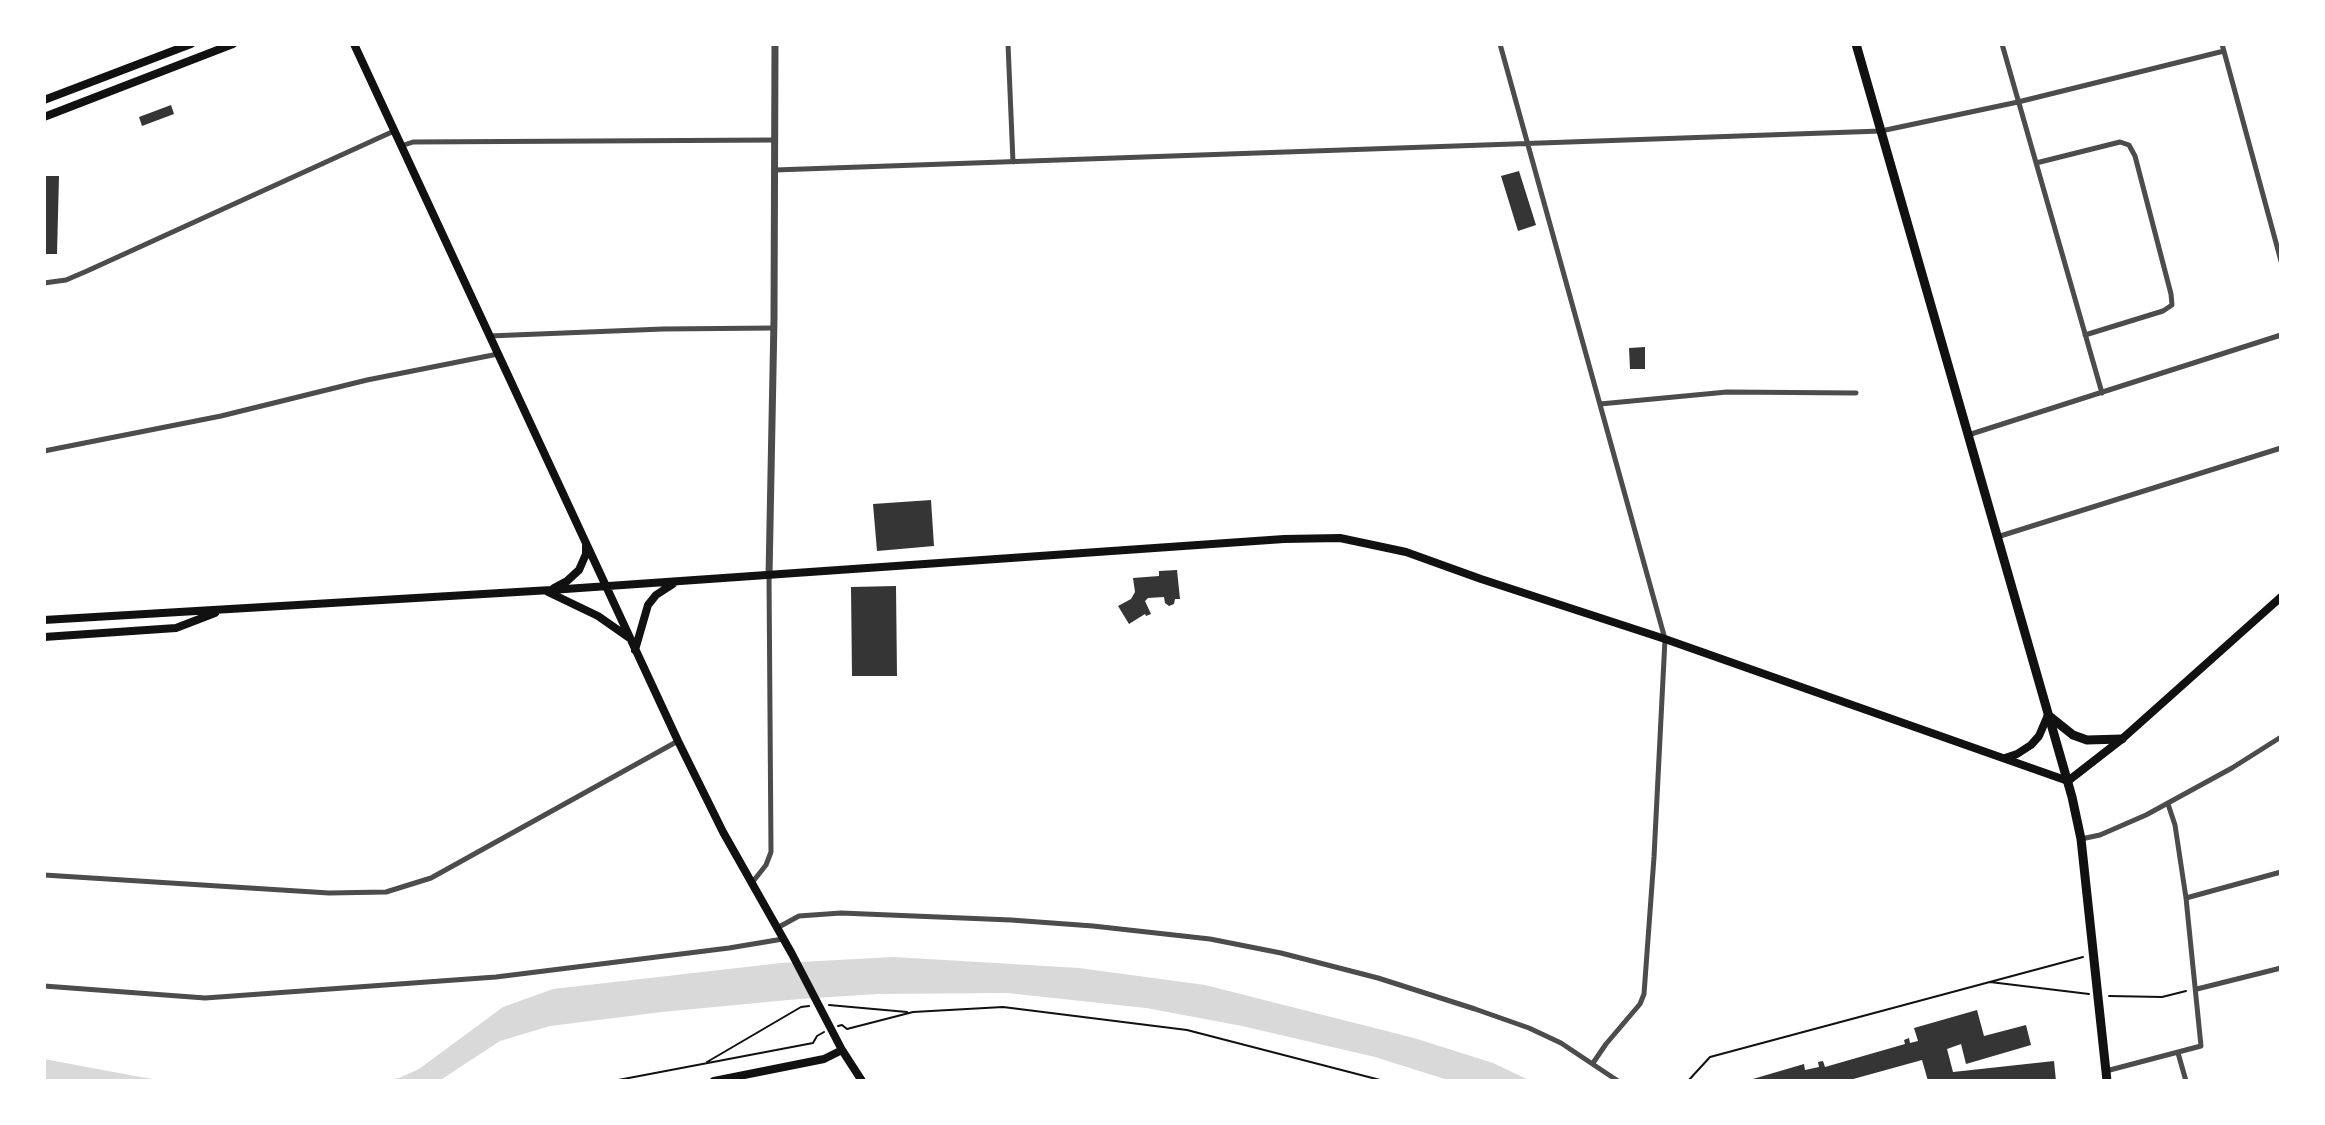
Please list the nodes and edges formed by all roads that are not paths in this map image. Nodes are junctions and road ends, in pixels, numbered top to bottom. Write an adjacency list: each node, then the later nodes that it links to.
1 (191, 44): 11 (main road)
2 (233, 44): 12 (main road)
3 (354, 44): 16 (main road)
4 (775, 44): 18 (street)
5 (1008, 44): 21 (street)
6 (1500, 44): 19 (street)
7 (1856, 44): 17 (highway)
8 (2002, 44): 14 (street)
9 (2222, 44): 10 (street)
10 (2224, 51): 14 (street); 24 (street)
11 (83, 85): 12 (main road); 13 (main road)
12 (89, 99): 15 (main road)
13 (44, 100)
14 (2018, 102): 17 (street); 22 (street)
15 (44, 117)
16 (394, 131): 20 (main road); 25 (street)
17 (1881, 131): 19 (street); 34 (highway)
18 (775, 140): 20 (street); 23 (street)
19 (1529, 143): 21 (street); 33 (street)
20 (401, 146): 29 (main road)
21 (1013, 162): 23 (street)
22 (2036, 163): 27 (street); 27 (street)
23 (775, 170): 26 (street)
24 (2281, 261)
25 (44, 283)
26 (774, 328): 29 (street); 39 (street)
27 (2085, 335): 32 (street)
28 (2281, 335): 32 (street)
29 (489, 336): 30 (main road)
30 (498, 354): 36 (street); 38 (main road)
31 (1856, 393): 33 (street)
32 (2102, 393): 34 (street)
33 (1601, 404): 48 (street)
34 (1968, 435): 37 (highway)
35 (2281, 448): 37 (street)
36 (44, 451)
37 (1997, 538): 50 (highway)
38 (586, 539): 41 (main road); 42 (main road)
39 (769, 576): 40 (main road); 48 (main road); 60 (street)
40 (677, 582): 41 (main road); 49 (main road)
41 (607, 586): 42 (main road); 47 (main road)
42 (546, 590): 44 (main road); 47 (main road)
43 (2281, 597): 52 (main road)
44 (221, 610): 45 (main road); 46 (main road)
45 (44, 620)
46 (44, 637)
47 (630, 638): 49 (main road)
48 (1664, 639): 54 (main road); 69 (street)
49 (635, 650): 53 (main road)
50 (2048, 715): 52 (highway); 54 (main road); 55 (highway)
51 (2281, 737): 56 (street)
52 (2122, 739): 55 (main road)
53 (678, 741): 59 (street); 60 (main road)
54 (2005, 758): 55 (main road)
55 (2067, 781): 57 (highway)
56 (2168, 804): 57 (street); 61 (street)
57 (2081, 839): 70 (highway)
58 (2281, 872): 61 (street)
59 (44, 875)
60 (751, 884): 62 (main road)
61 (2186, 898): 66 (street)
62 (777, 928): 63 (main road); 69 (street)
63 (783, 939): 65 (street); 67 (main road)
64 (2281, 968): 66 (street)
65 (44, 986)
66 (2197, 989): 68 (street)
67 (842, 1050): 71 (main road); 72 (main road)
68 (2178, 1053): 70 (street); 74 (street)
69 (1594, 1063): 73 (street)
70 (2106, 1076)
71 (713, 1081)
72 (862, 1081)
73 (1618, 1081)
74 (2186, 1081)

